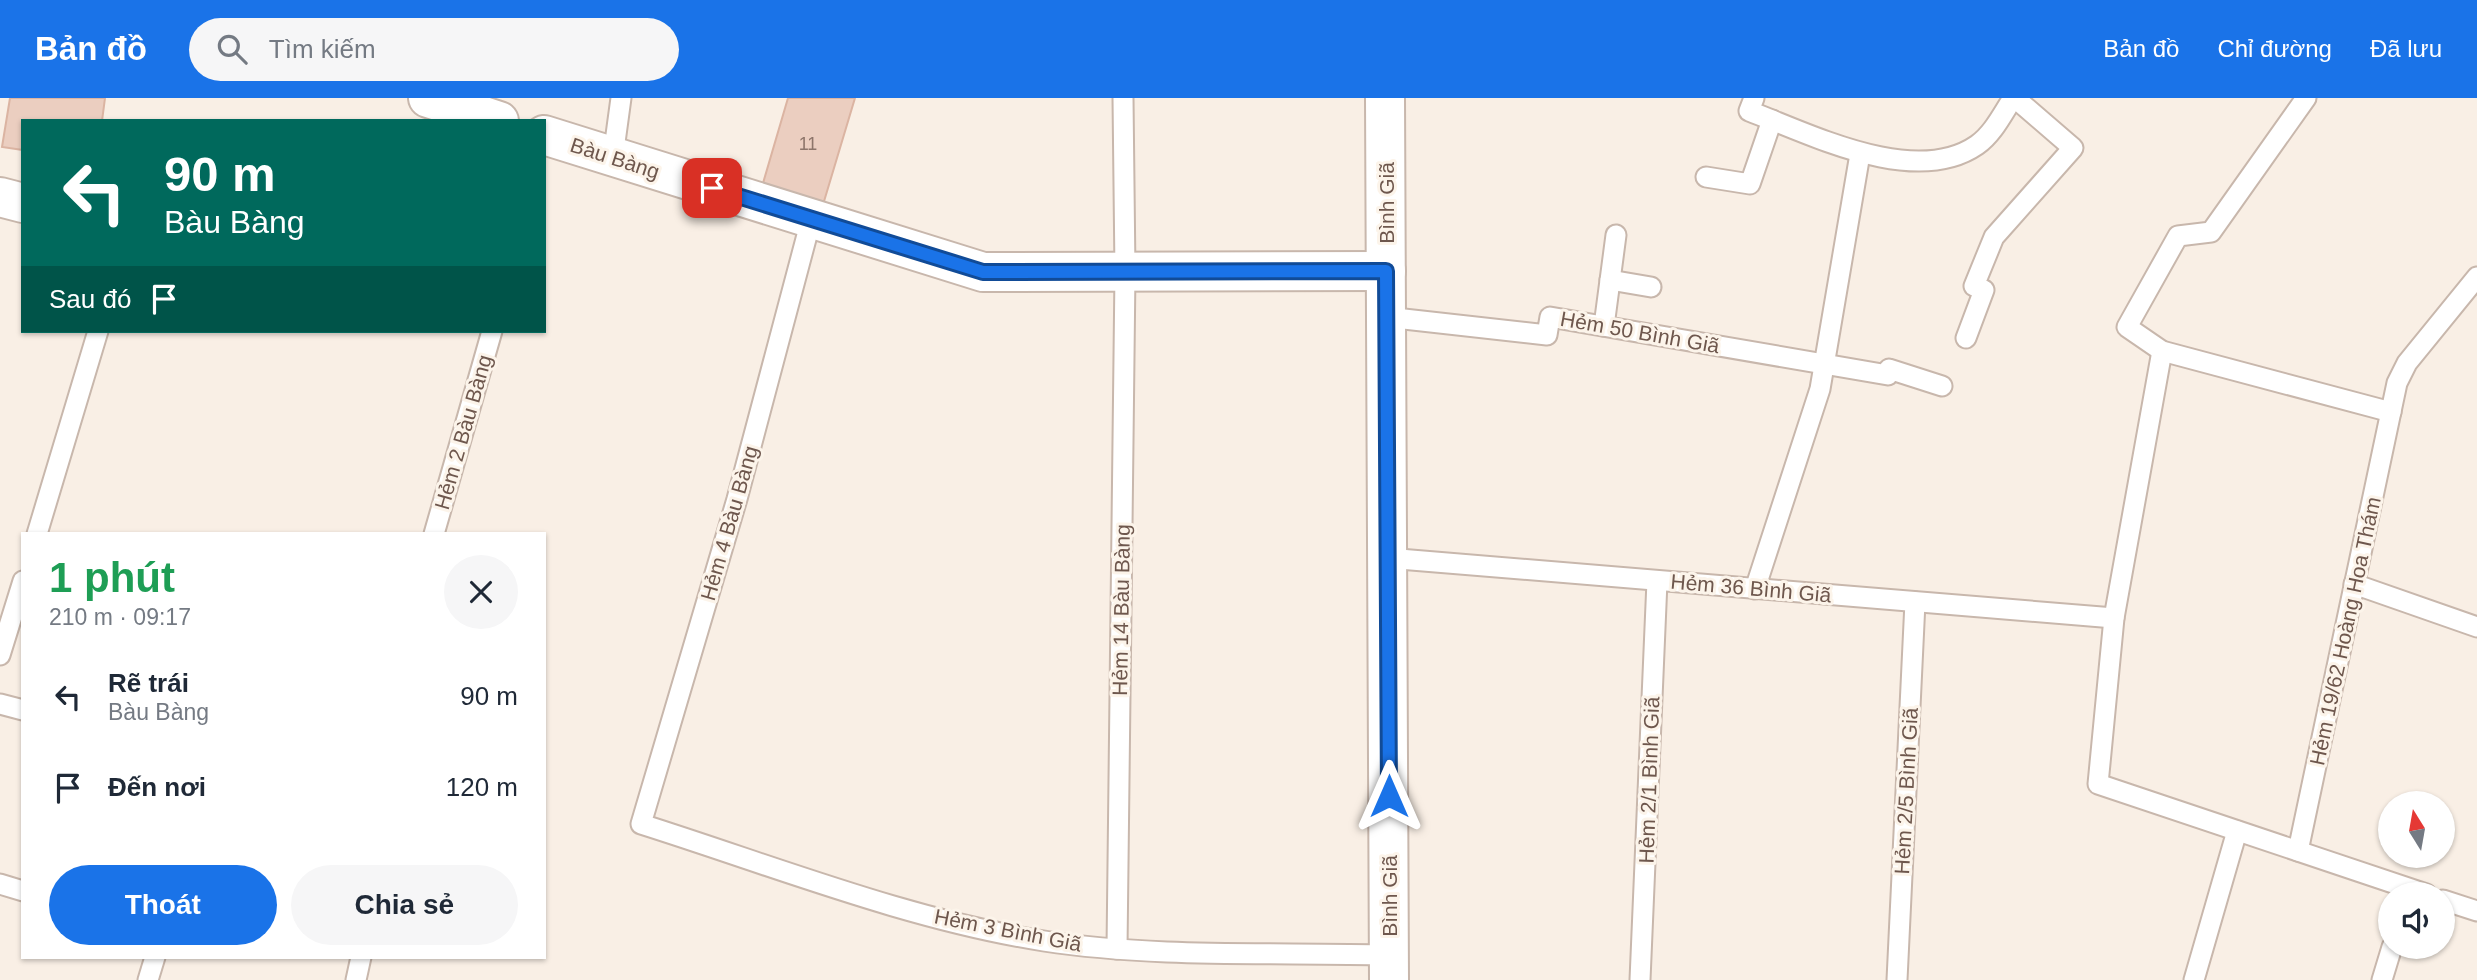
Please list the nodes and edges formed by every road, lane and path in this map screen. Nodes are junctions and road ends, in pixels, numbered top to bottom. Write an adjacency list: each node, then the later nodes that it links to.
1 (427, 98): 8 (street); 9 (street)
2 (621, 98): 13 (lane)
3 (1123, 98): 20 (lane, Hẻm 14 Bàu Bàng)
4 (1385, 98): 19 (street, Bình Giã)
5 (1754, 98): 10 (lane)
6 (2014, 98): 12 (lane); 28 (lane)
7 (2306, 98): 29 (lane)
8 (411, 119)
9 (493, 119)
10 (1772, 120): 12 (lane); 14 (lane)
11 (546, 139): 13 (street, Bàu Bàng)
12 (1860, 154): 30 (lane)
13 (613, 157): 17 (street, Bàu Bàng)
14 (1706, 177)
15 (0, 197): 16 (street)
16 (21, 202)
17 (811, 220): 20 (street, Bàu Bàng); 47 (lane, Hẻm 4 Bàu Bàng)
18 (1616, 235): 22 (lane)
19 (1386, 271): 20 (street, Bàu Bàng); 24 (street, Bình Giã)
20 (1125, 272): 55 (lane, Hẻm 14 Bàu Bàng)
21 (2477, 277): 32 (lane, Hẻm 19/62 Hoàng Hoa Thám)
22 (1610, 280): 23 (lane); 25 (lane)
23 (1651, 287)
24 (1386, 317): 25 (lane, Hẻm 50 Bình Giã); 35 (street, Bình Giã)
25 (1604, 326): 30 (lane, Hẻm 50 Bình Giã)
26 (97, 333): 33 (lane)
27 (491, 333): 34 (lane, Hẻm 2 Bàu Bàng)
28 (1965, 338)
29 (2162, 351): 32 (lane); 41 (lane)
30 (1825, 364): 31 (lane, Hẻm 50 Bình Giã); 39 (lane)
31 (1942, 386)
32 (2391, 412): 37 (lane, Hẻm 19/62 Hoàng Hoa Thám)
33 (38, 532)
34 (435, 532)
35 (1387, 558): 36 (lane, Hẻm 36 Bình Giã); 59 (street, Bình Giã)
36 (1657, 581): 39 (lane, Hẻm 36 Bình Giã); 62 (lane, Hẻm 2/1 Bình Giã)
37 (2354, 584): 42 (lane); 49 (lane, Hẻm 19/62 Hoàng Hoa Thám)
38 (21, 585): 43 (lane)
39 (1755, 589): 40 (lane, Hẻm 36 Bình Giã)
40 (1916, 602): 41 (lane, Hẻm 36 Bình Giã); 63 (lane, Hẻm 2/5 Bình Giã)
41 (2114, 618): 48 (lane)
42 (2477, 626)
43 (4, 627): 44 (lane)
44 (0, 655)
45 (0, 704): 46 (lane)
46 (21, 709)
47 (641, 824): 55 (lane, Hẻm 3 Bình Giã)
48 (2237, 831): 49 (lane); 64 (lane)
49 (2298, 851): 50 (lane)
50 (2386, 882)
51 (0, 884): 52 (lane)
52 (21, 890)
53 (2455, 904): 54 (lane)
54 (2477, 911)
55 (1117, 949): 59 (lane, Hẻm 3 Bình Giã)
56 (154, 959): 60 (lane)
57 (361, 959): 61 (lane)
58 (2388, 959): 65 (lane)
59 (1389, 967)
60 (148, 980)
61 (356, 980)
62 (1640, 980)
63 (1897, 980)
64 (2194, 980)
65 (2382, 980)

